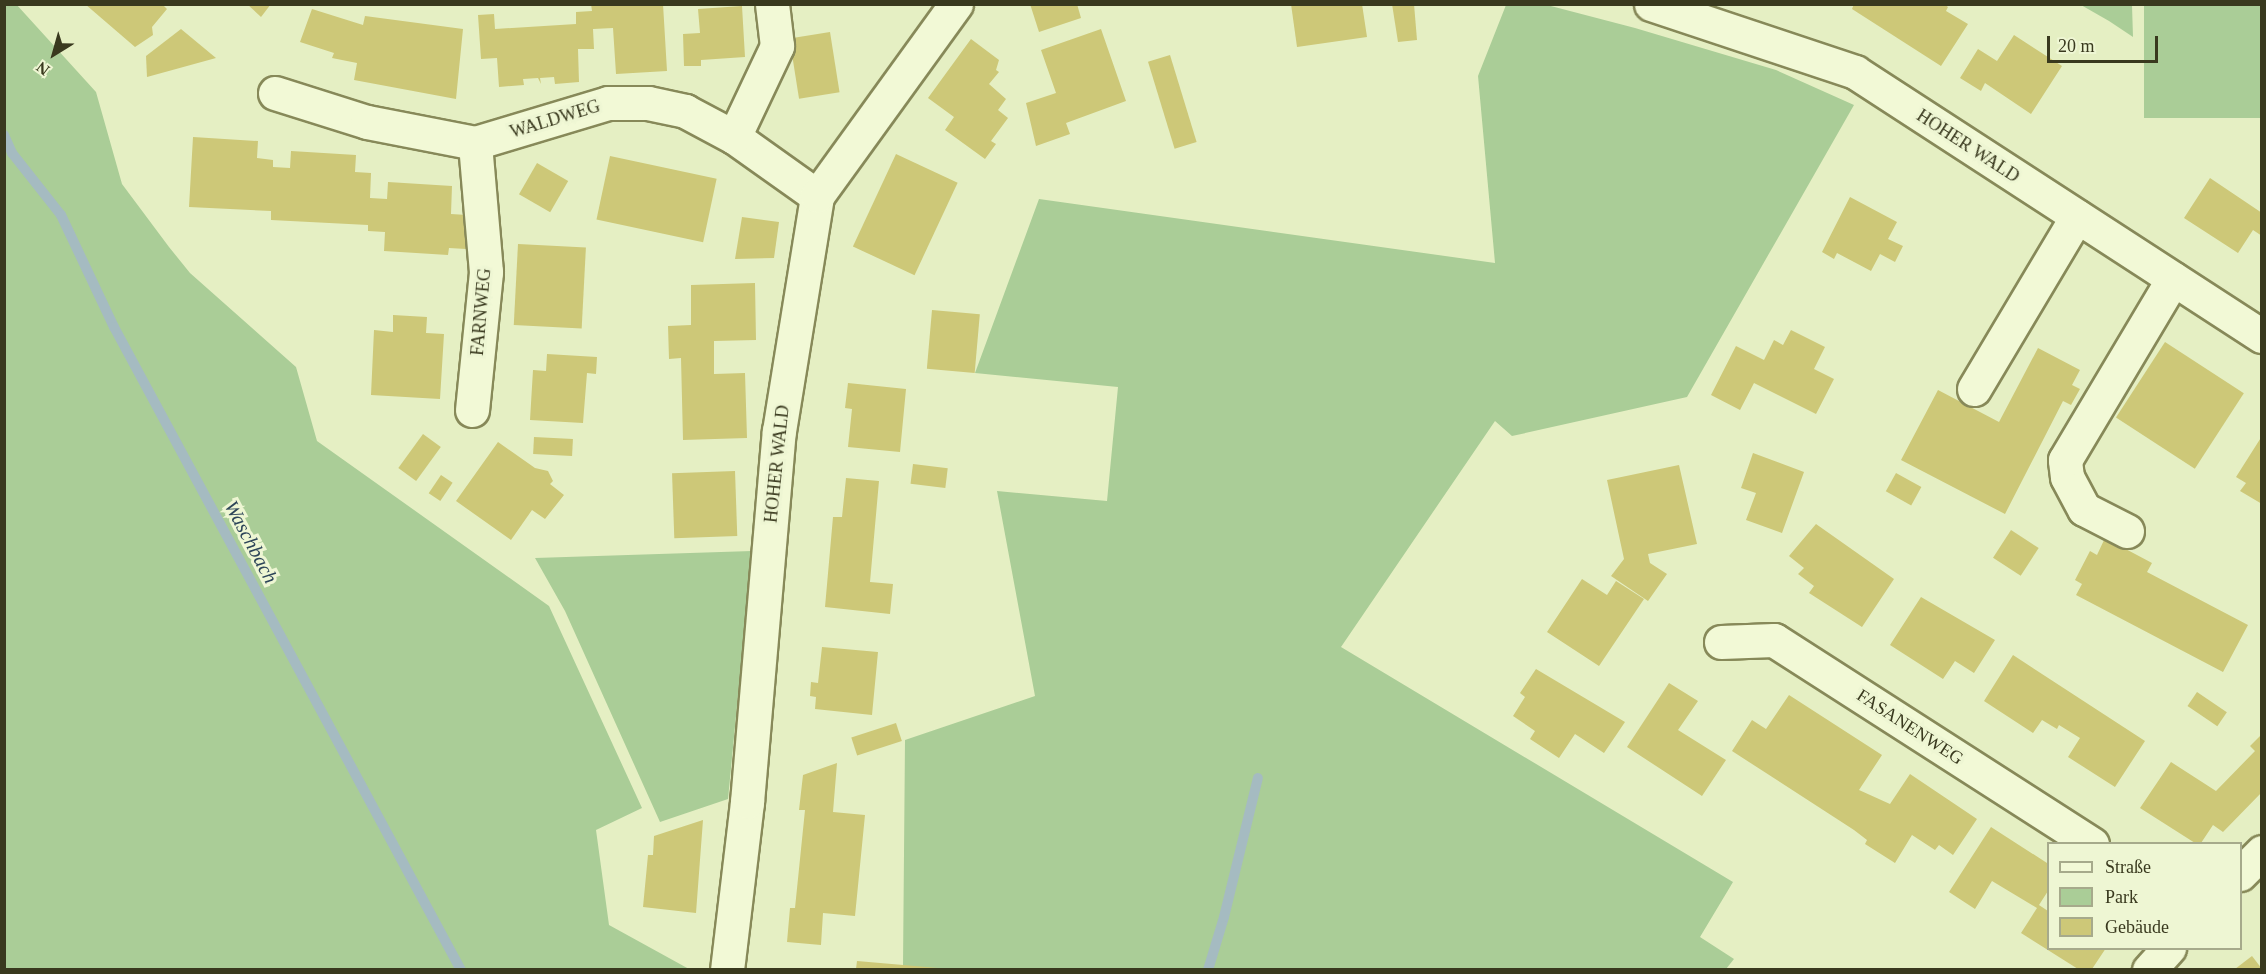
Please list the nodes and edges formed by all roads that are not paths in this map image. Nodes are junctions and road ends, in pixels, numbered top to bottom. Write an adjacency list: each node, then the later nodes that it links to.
1 (772, 4): 5 (street)
2 (956, 4): 7 (street, HOHER WALD)
3 (1651, 4): 8 (street, HOHER WALD)
4 (275, 93): 6 (street, WALDWEG)
5 (734, 137): 6 (street, WALDWEG); 7 (street, WALDWEG)
6 (475, 143): 12 (street, FARNWEG)
7 (817, 196): 19 (street, HOHER WALD)
8 (2076, 216): 9 (street, HOHER WALD); 11 (street)
9 (2173, 279): 10 (street, HOHER WALD); 13 (street)
10 (2262, 336)
11 (1974, 389)
12 (472, 410)
13 (2127, 531)
14 (1721, 642): 15 (street, FASANENWEG)
15 (2090, 842)
16 (2262, 852): 17 (street)
17 (2242, 872)
18 (2167, 950): 20 (street)
19 (728, 969)
20 (2149, 969)

